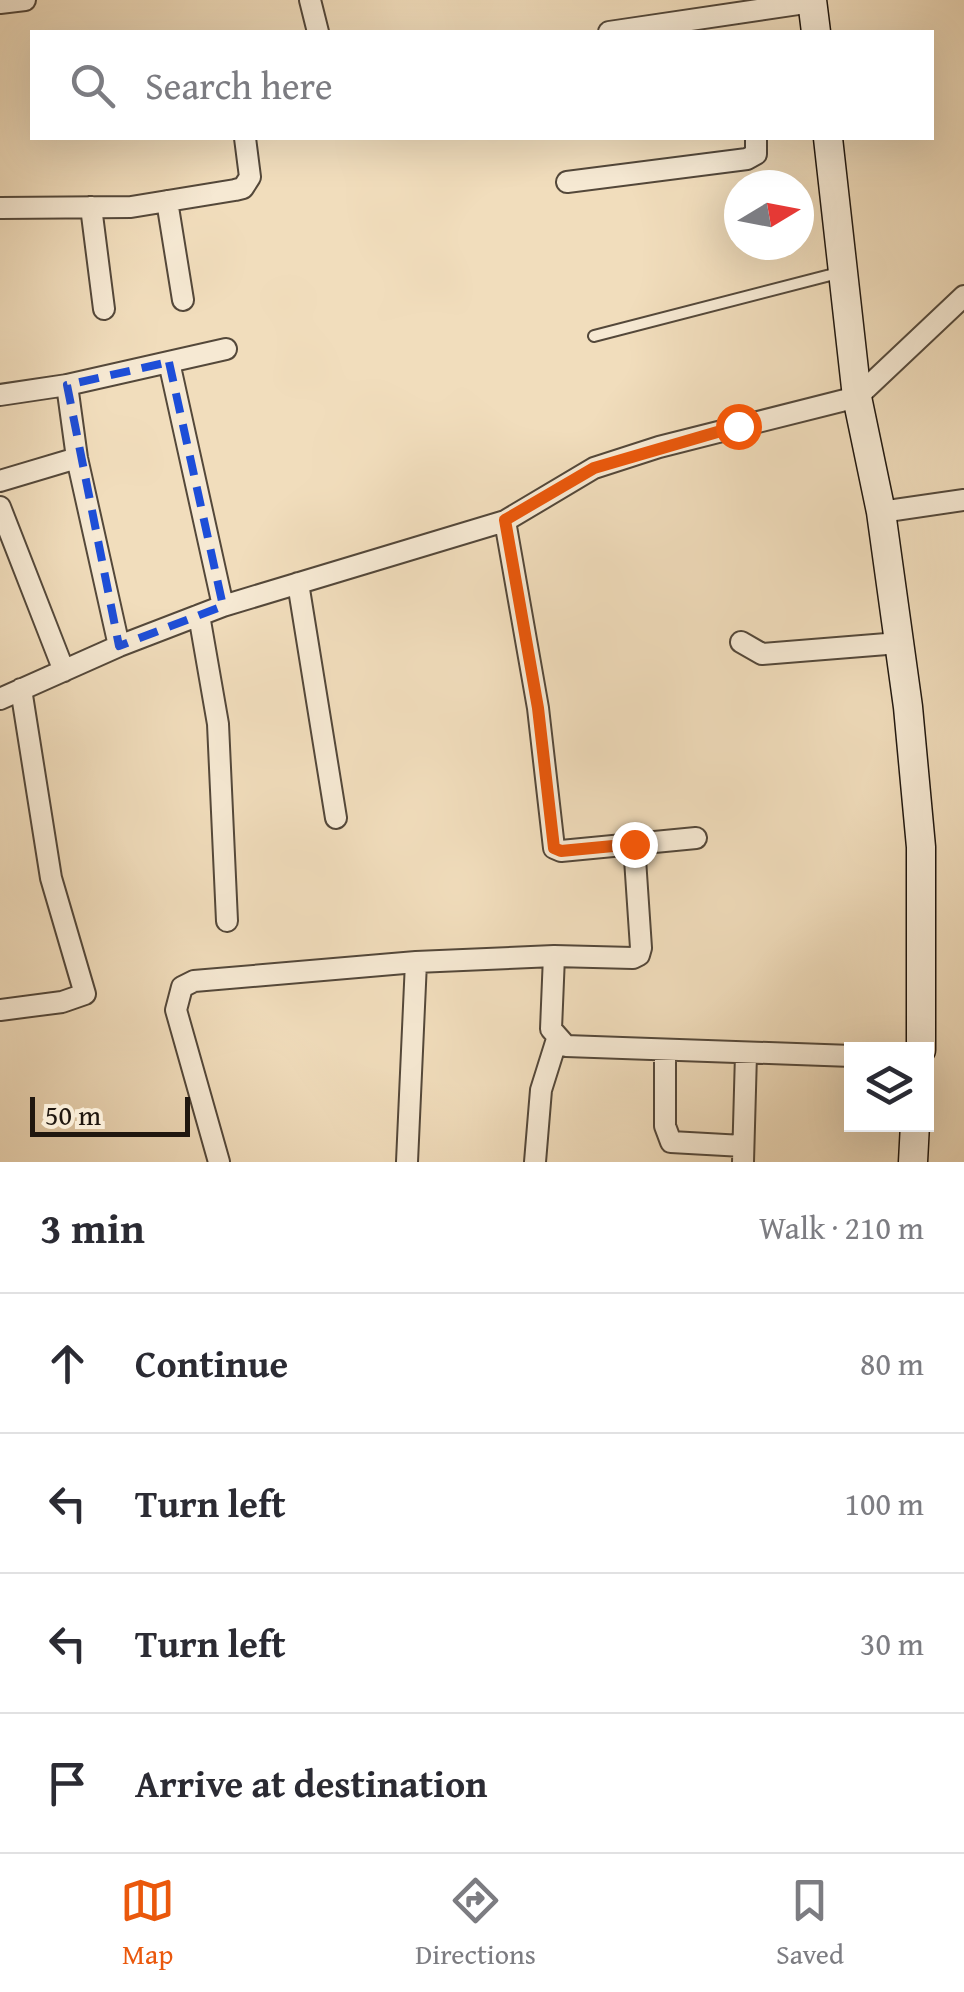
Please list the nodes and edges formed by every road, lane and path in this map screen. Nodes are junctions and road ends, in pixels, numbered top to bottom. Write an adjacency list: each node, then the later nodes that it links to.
1 (25, 0): 4 (street)
2 (310, 0): 5 (street)
3 (812, 1): 6 (street); 7 (street)
4 (0, 2)
5 (318, 30)
6 (622, 30)
7 (816, 30)
8 (245, 140): 12 (street)
9 (756, 140): 11 (street)
10 (828, 140): 15 (street)
11 (567, 182)
12 (168, 201): 13 (street); 17 (street)
13 (91, 207): 14 (street); 18 (street)
14 (0, 208)
15 (843, 272): 19 (lane); 24 (street)
16 (964, 296): 24 (street)
17 (184, 300)
18 (104, 308)
19 (594, 336)
20 (226, 349): 21 (street)
21 (169, 362): 22 (street); 32 (street)
22 (67, 386): 23 (street); 25 (street)
23 (0, 395)
24 (857, 397): 29 (street); 30 (street)
25 (78, 458): 26 (street); 36 (street)
26 (0, 481)
27 (964, 500): 29 (street)
28 (0, 507): 37 (street)
29 (881, 512): 35 (street)
30 (505, 520): 31 (street); 42 (street)
31 (298, 582): 32 (street); 40 (street)
32 (224, 606): 33 (street)
33 (199, 616): 36 (street); 43 (street)
34 (741, 642): 35 (street)
35 (899, 642): 48 (street)
36 (119, 646): 37 (street)
37 (64, 671): 38 (street)
38 (22, 689): 39 (street); 46 (street)
39 (0, 699)
40 (336, 818)
41 (696, 838): 42 (street)
42 (634, 844): 44 (street)
43 (227, 921)
44 (554, 956): 45 (street); 47 (street)
45 (416, 962): 54 (street); 55 (street)
46 (0, 1010)
47 (557, 1039): 49 (street); 56 (street)
48 (921, 1042)
49 (665, 1051): 50 (street); 53 (street)
50 (746, 1054): 51 (street); 53 (street)
51 (844, 1056)
52 (915, 1132): 57 (street)
53 (743, 1154)
54 (219, 1162)
55 (408, 1162)
56 (534, 1162)
57 (913, 1162)

